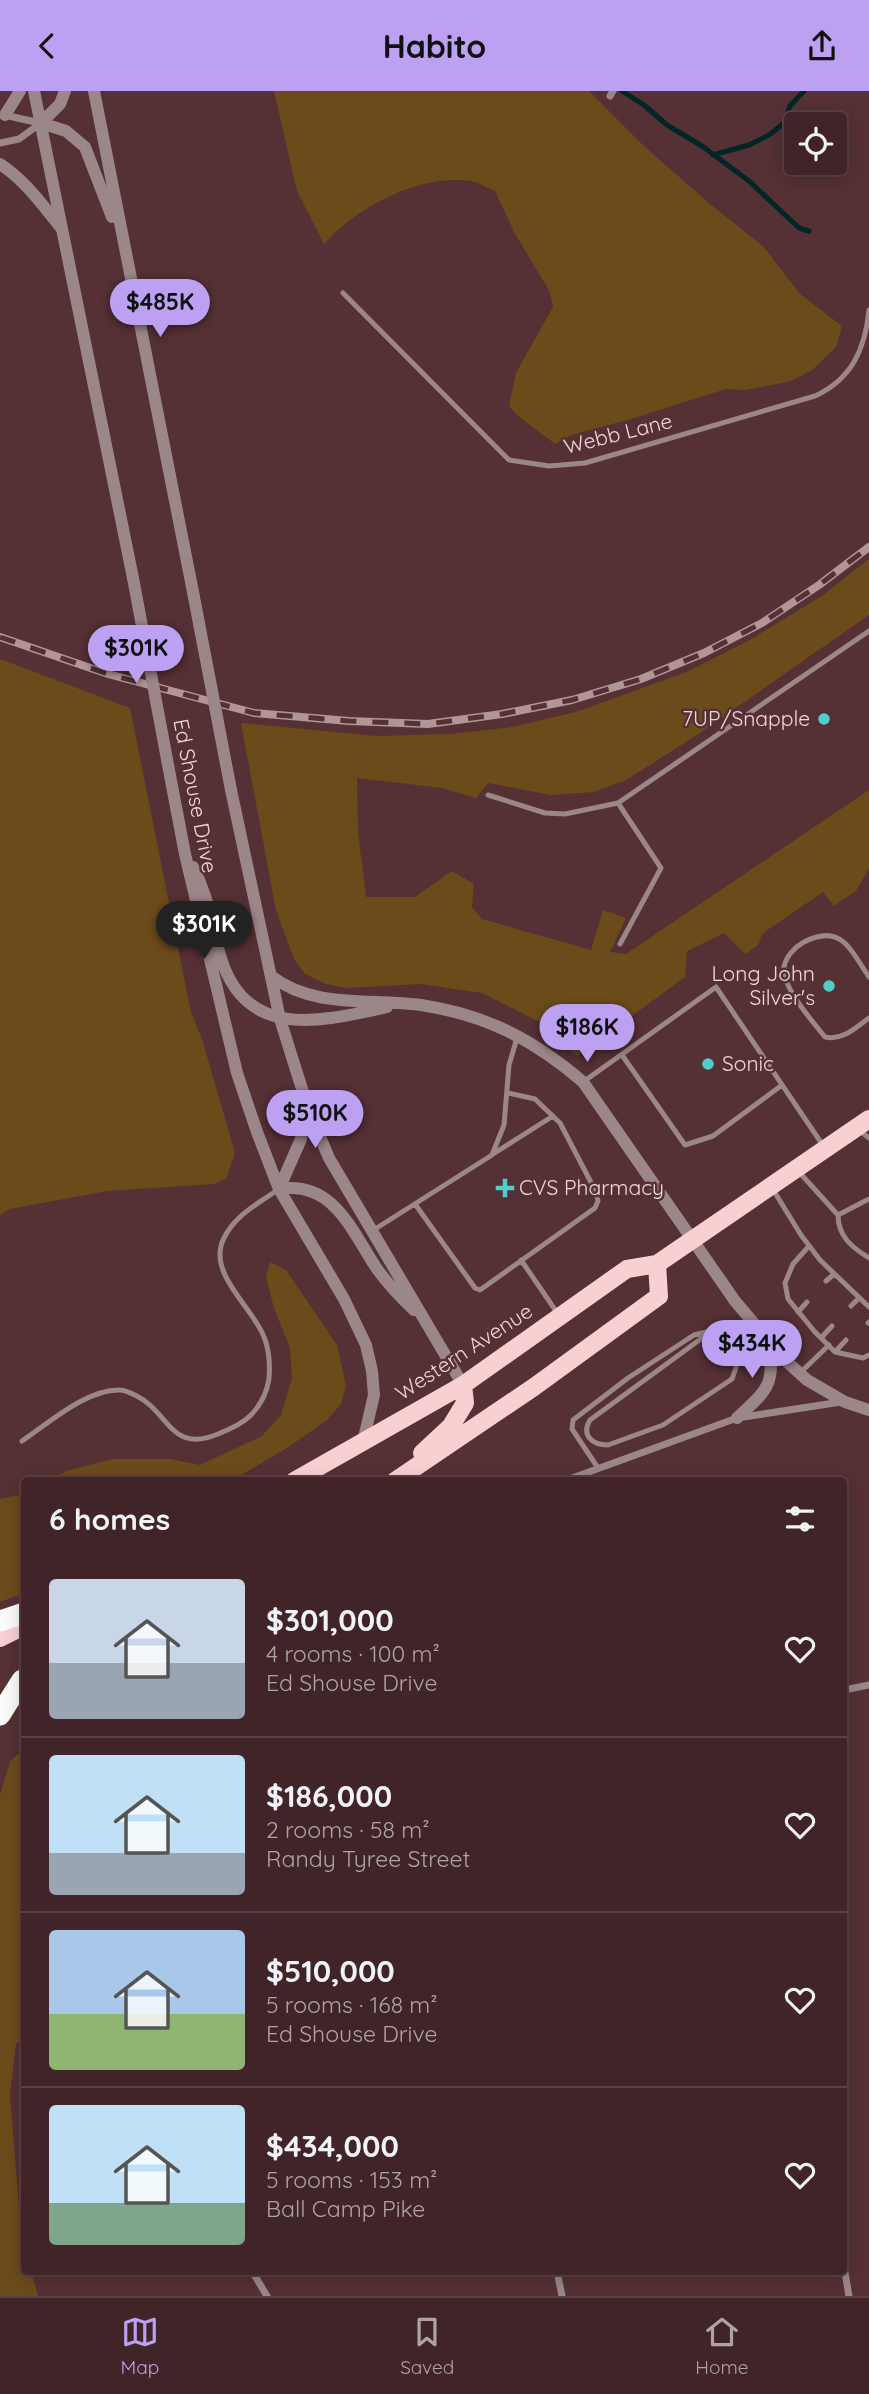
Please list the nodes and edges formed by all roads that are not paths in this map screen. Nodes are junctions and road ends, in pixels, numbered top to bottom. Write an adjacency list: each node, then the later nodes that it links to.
1 (20, 91): 5 (street)
2 (34, 91): 6 (street, Ed Shouse Drive)
3 (65, 91): 6 (street)
4 (94, 91): 10 (street, Ed Shouse Drive)
5 (3, 115): 6 (street)
6 (41, 123): 7 (street); 9 (street, Ed Shouse Drive); 10 (street)
7 (0, 143)
8 (0, 164): 9 (street)
9 (63, 231): 16 (street, Ed Shouse Drive, bridge)
10 (126, 257): 18 (street, Ed Shouse Drive, bridge)
11 (343, 293): 12 (lane, Webb Lane)
12 (869, 310)
13 (869, 631): 15 (lane)
14 (488, 795): 15 (lane)
15 (618, 803): 17 (lane)
16 (185, 854): 22 (street); 35 (street, Ed Shouse Drive)
17 (620, 944)
18 (271, 976): 20 (street); 22 (street, Ed Shouse Drive)
19 (869, 977): 21 (lane)
20 (401, 1004): 22 (street); 23 (street)
21 (869, 1018)
22 (280, 1019): 28 (street, Ed Shouse Drive)
23 (518, 1035): 25 (street); 27 (lane)
24 (622, 1055): 25 (lane); 26 (lane); 26 (lane)
25 (583, 1082): 40 (street)
26 (782, 1085): 31 (lane)
27 (508, 1094): 29 (lane); 32 (lane)
28 (305, 1098): 35 (street); 39 (street, Ed Shouse Drive)
29 (553, 1116): 32 (lane); 43 (lane)
30 (865, 1128): 31 (main road, Western Avenue)
31 (826, 1149): 33 (main road, Western Avenue)
32 (492, 1155): 37 (lane)
33 (796, 1170): 34 (main road, Western Avenue); 38 (lane)
34 (772, 1187): 40 (main road, Western Avenue); 41 (lane)
35 (279, 1189): 53 (street); 68 (lane); 69 (street, Ed Shouse Drive)
36 (869, 1199): 38 (lane)
37 (415, 1204): 39 (lane); 43 (lane)
38 (838, 1215): 42 (lane)
39 (372, 1231): 53 (street, Ed Shouse Drive)
40 (694, 1239): 44 (main road, Western Avenue); 54 (street)
41 (809, 1246): 45 (lane); 51 (lane)
42 (869, 1258)
43 (521, 1260): 52 (lane)
44 (657, 1264): 52 (main road, Western Avenue); 72 (main road)
45 (834, 1274): 46 (lane); 47 (lane)
46 (826, 1281)
47 (859, 1298): 49 (lane); 50 (lane)
48 (807, 1302): 51 (lane)
49 (851, 1306)
50 (869, 1307)
51 (798, 1312): 57 (lane)
52 (559, 1317): 64 (main road, Western Avenue)
53 (424, 1319): 64 (street, Ed Shouse Drive)
54 (752, 1321): 56 (lane); 56 (lane); 59 (street)
55 (832, 1326): 57 (lane)
56 (713, 1329): 70 (lane)
57 (821, 1338): 60 (lane)
58 (846, 1341): 61 (lane)
59 (769, 1342): 63 (street); 67 (street)
60 (829, 1345): 61 (lane); 63 (lane)
61 (835, 1352): 62 (lane)
62 (869, 1355)
63 (800, 1373): 65 (street)
64 (463, 1385): 69 (main road, Western Avenue); 73 (main road)
65 (845, 1402): 66 (street); 67 (street)
66 (869, 1410)
67 (737, 1417): 70 (street)
68 (22, 1441)
69 (363, 1442): 71 (main road, Western Avenue)
70 (598, 1468): 74 (street)
71 (301, 1477)
72 (400, 1477)
73 (400, 1477)
74 (574, 1477)
75 (21, 1614): 76 (highway)
76 (0, 1621)
77 (21, 1628): 78 (main road)
78 (0, 1639)
79 (21, 1680): 83 (main road)
80 (21, 1682): 84 (highway)
81 (869, 1685): 82 (street)
82 (847, 1689)
83 (0, 1690)
84 (0, 1715)
85 (254, 2275): 88 (street)
86 (558, 2275): 89 (street)
87 (845, 2275): 90 (street)
88 (267, 2296)
89 (562, 2296)
90 (849, 2296)

